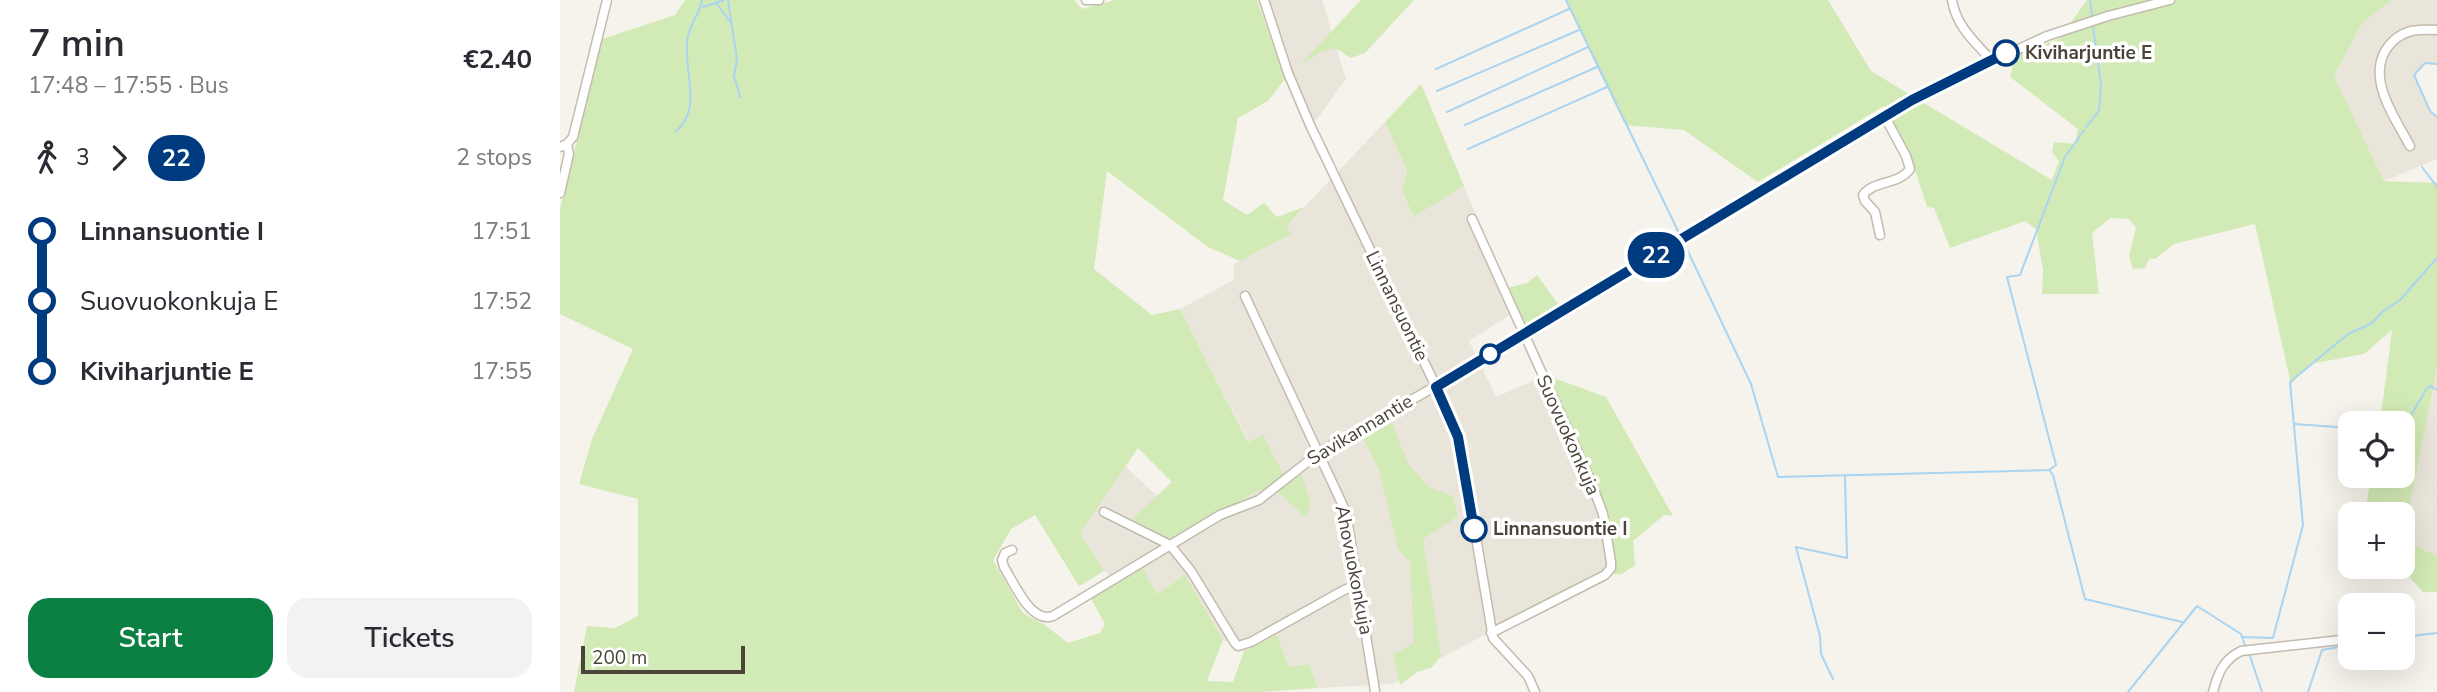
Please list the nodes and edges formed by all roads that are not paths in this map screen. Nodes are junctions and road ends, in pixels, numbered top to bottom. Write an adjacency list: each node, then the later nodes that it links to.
1 (607, 0): 10 (street)
2 (1086, 0): 3 (street)
3 (1100, 0)
4 (1264, 0): 17 (street, Linnansuontie)
5 (1952, 0): 8 (street)
6 (2170, 0): 8 (street, Savikannantie)
7 (2437, 30): 11 (street)
8 (1991, 60): 9 (street, Savikannantie)
9 (1885, 117): 14 (street); 16 (street, Savikannantie)
10 (564, 146): 12 (street)
11 (2410, 146)
12 (560, 193)
13 (1472, 219): 16 (street, Suovuokonkuja)
14 (1880, 235)
15 (1245, 296): 18 (street, Ahovuokonkuja)
16 (1524, 334): 17 (street, Savikannantie); 23 (street, Suovuokonkuja)
17 (1436, 387): 18 (street, Savikannantie); 23 (street, Linnansuontie)
18 (1320, 453): 20 (street, Savikannantie); 22 (street, Ahovuokonkuja)
19 (1104, 512): 20 (street)
20 (1170, 545): 21 (street, Savikannantie); 22 (street)
21 (1012, 550)
22 (1359, 584): 25 (street, Ahovuokonkuja)
23 (1491, 633): 26 (street, Linnansuontie)
24 (2338, 640): 27 (street)
25 (1375, 691)
26 (1535, 692)
27 (2213, 692)

